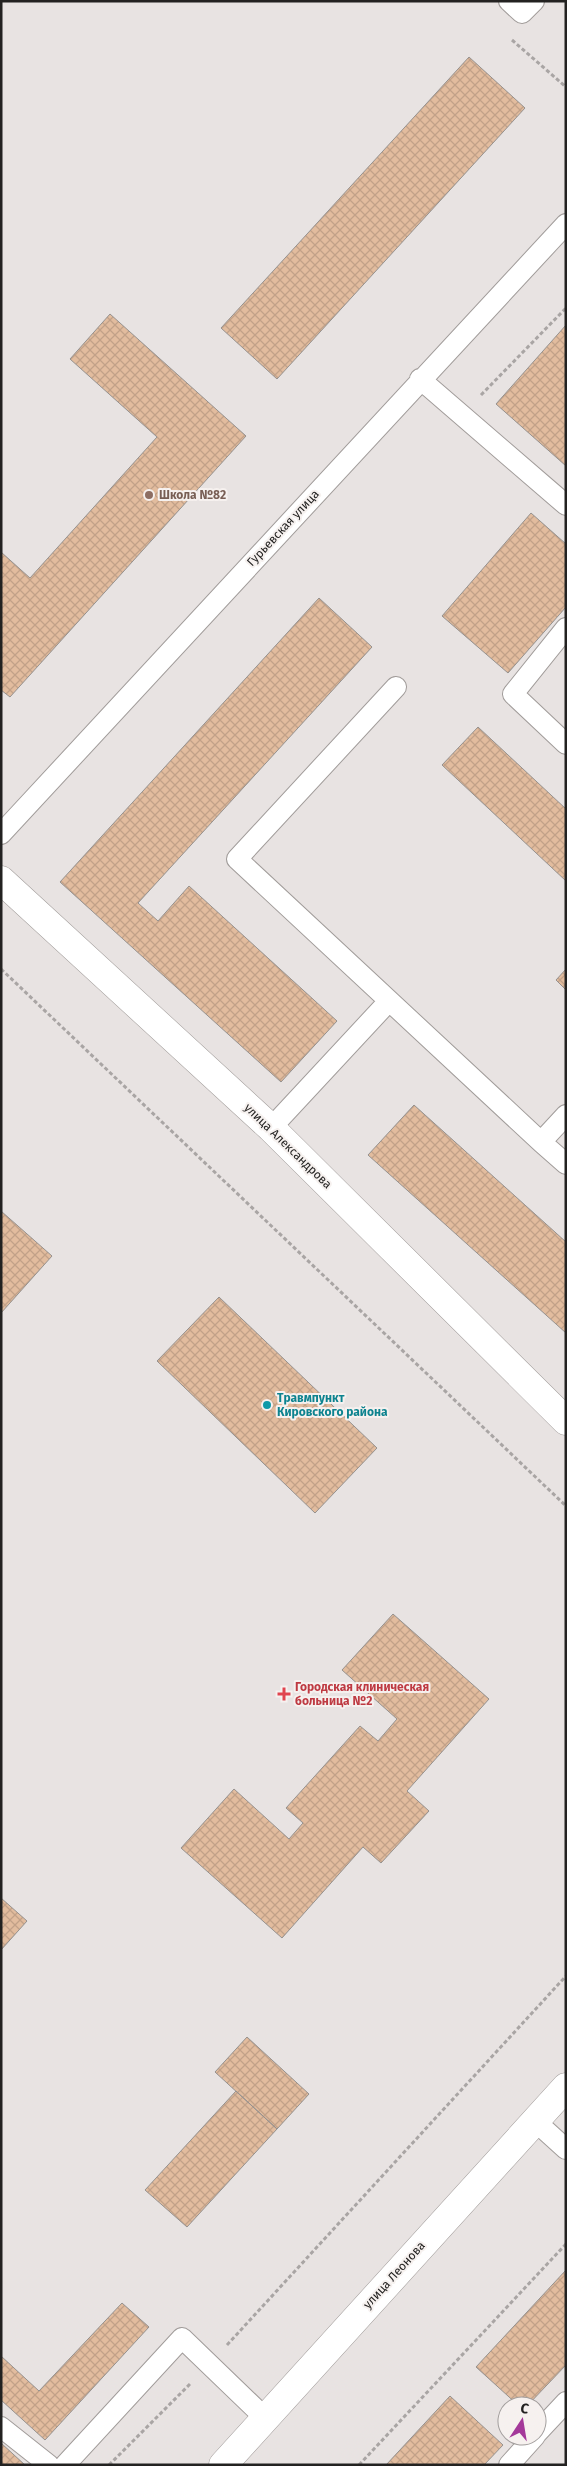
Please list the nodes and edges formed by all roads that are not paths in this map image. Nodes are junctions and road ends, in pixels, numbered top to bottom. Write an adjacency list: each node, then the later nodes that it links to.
1 (509, 1): 2 (lane)
2 (534, 1)
3 (566, 224): 4 (lane, Гурьевская улица)
4 (420, 379): 5 (lane); 9 (lane, Гурьевская улица)
5 (566, 505)
6 (566, 628): 8 (lane)
7 (396, 687): 11 (lane)
8 (566, 744)
9 (1, 834)
10 (1, 880): 13 (street, улица Александрова)
11 (389, 1001): 13 (lane); 14 (lane)
12 (566, 1115): 14 (lane)
13 (271, 1128): 16 (street, улица Александрова)
14 (541, 1142): 15 (lane)
15 (566, 1164)
16 (566, 1421)
17 (566, 2087): 18 (street, улица Леонова)
18 (534, 2120): 19 (lane); 21 (street, улица Леонова)
19 (566, 2149)
20 (566, 2402): 22 (lane)
21 (265, 2418): 26 (lane); 27 (street, улица Леонова)
22 (547, 2423)
23 (1, 2427): 25 (lane)
24 (526, 2446): 28 (lane)
25 (49, 2465)
26 (65, 2465)
27 (223, 2465)
28 (509, 2465)

